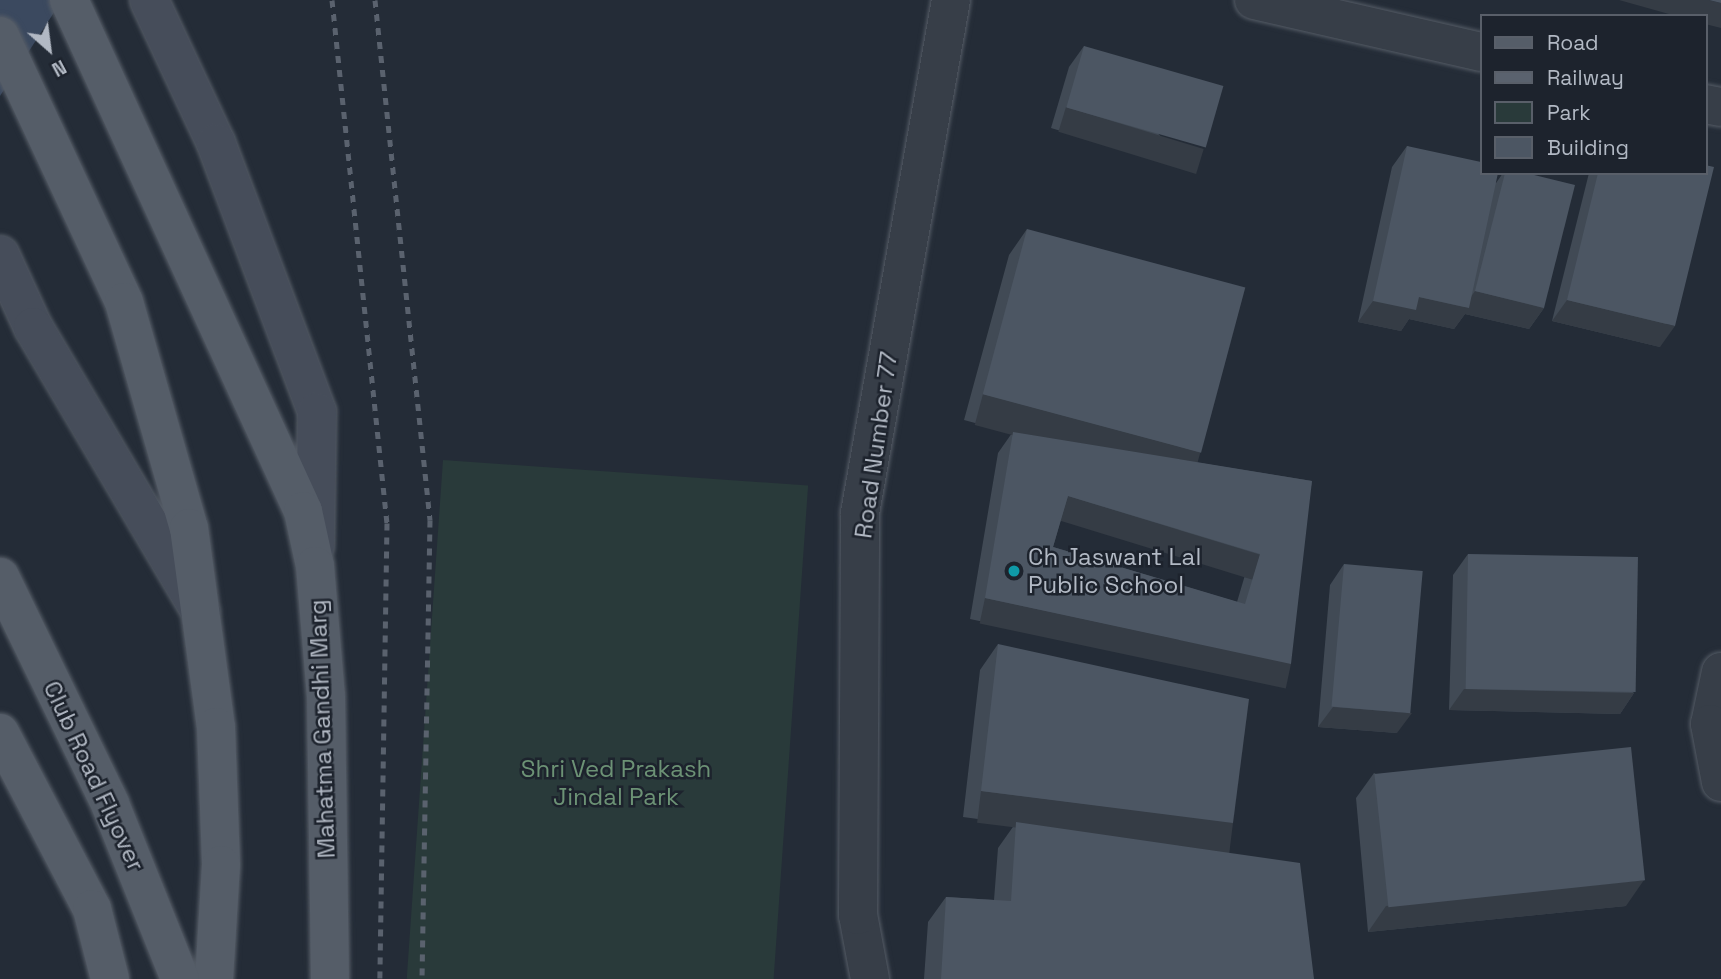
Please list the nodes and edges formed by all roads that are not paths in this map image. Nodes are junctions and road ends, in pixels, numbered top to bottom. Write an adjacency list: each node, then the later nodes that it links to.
1 (69, 0): 8 (main road, Mahatma Gandhi Marg)
2 (149, 0): 8 (main road)
3 (951, 0): 19 (street, Road Number 77)
4 (1254, 0): 6 (street)
5 (0, 36): 10 (main road)
6 (1480, 52)
7 (0, 255): 10 (main road)
8 (315, 566): 15 (main road, Mahatma Gandhi Marg)
9 (0, 577): 17 (main road, Club Road Flyover)
10 (201, 612): 18 (main road)
11 (1721, 672): 12 (street)
12 (1715, 722): 14 (street)
13 (0, 733): 16 (main road)
14 (1721, 782)
15 (329, 972)
16 (110, 979)
17 (180, 979)
18 (214, 979)
19 (870, 979)

